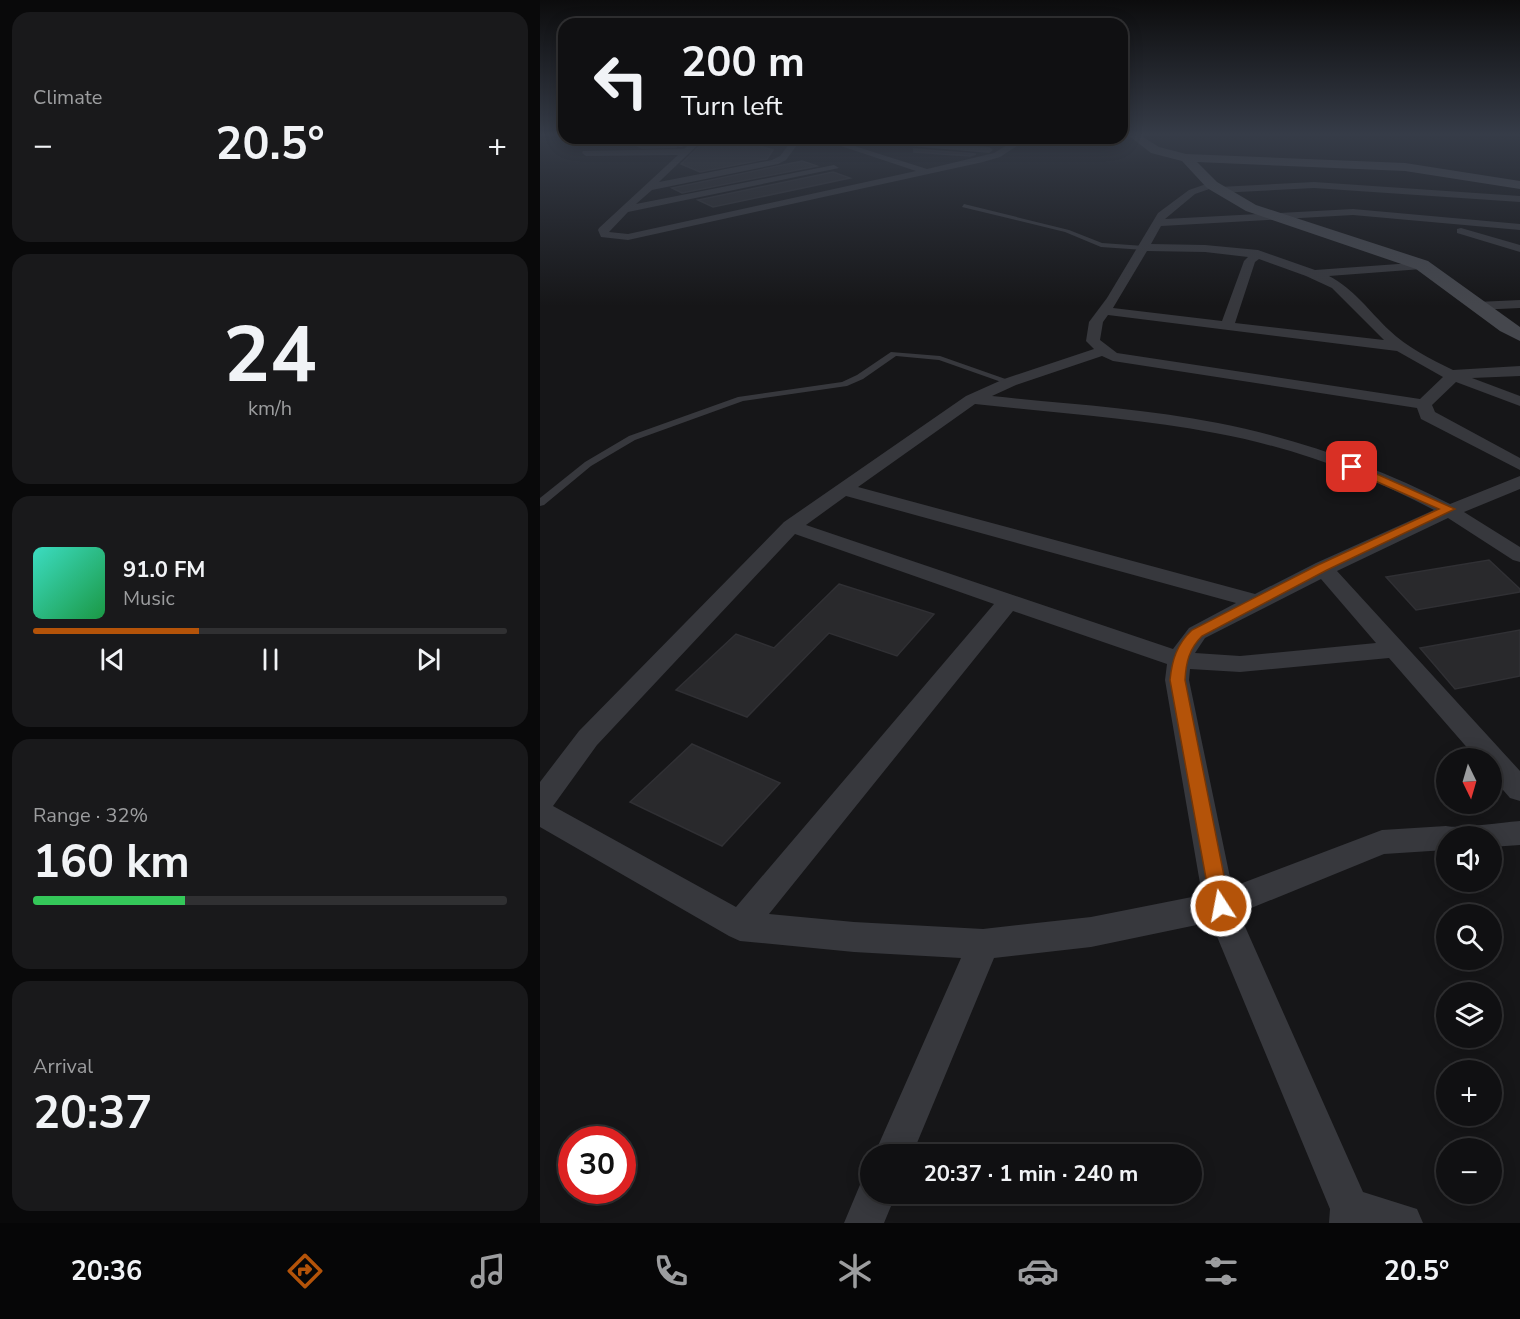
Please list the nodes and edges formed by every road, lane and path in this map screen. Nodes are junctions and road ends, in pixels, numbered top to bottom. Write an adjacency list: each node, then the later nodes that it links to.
1 (644, 192): 10 (street)
2 (720, 192): 10 (street)
3 (833, 192): 10 (street)
4 (1192, 192): 15 (street)
5 (1223, 192): 13 (street)
6 (1348, 192): 12 (street)
7 (1424, 192): 8 (street)
8 (1517, 199): 11 (street)
9 (964, 206): 17 (lane)
10 (624, 210)
11 (1520, 210)
12 (1368, 213): 13 (street); 14 (street)
13 (1270, 216): 15 (street); 20 (street)
14 (1420, 218): 16 (street); 18 (street)
15 (1159, 223): 17 (street)
16 (1520, 227)
17 (1144, 248): 19 (street); 24 (street)
18 (1520, 249)
19 (1258, 254): 21 (street); 25 (street)
20 (1422, 265): 21 (street); 23 (street)
21 (1314, 274): 27 (street)
22 (1520, 304): 23 (street)
23 (1477, 306): 26 (street)
24 (1105, 311): 25 (street); 28 (street)
25 (1227, 326): 27 (street)
26 (1520, 335)
27 (1404, 347): 30 (street)
28 (1105, 350): 31 (street); 34 (street)
29 (1520, 371): 30 (street)
30 (1453, 377): 33 (street); 34 (street)
31 (1010, 382): 32 (street); 38 (lane)
32 (972, 399): 37 (street); 39 (street)
33 (1520, 401)
34 (1424, 404): 35 (street)
35 (1520, 465)
36 (1520, 482): 39 (street)
37 (843, 489): 40 (street); 44 (street)
38 (540, 503)
39 (1449, 509): 41 (street); 42 (street)
40 (791, 526): 43 (street); 48 (street)
41 (1520, 556)
42 (1323, 568): 44 (street); 45 (street)
43 (1008, 602): 46 (street); 54 (street)
44 (1257, 602): 46 (street)
45 (1395, 649): 46 (street); 47 (street)
46 (1179, 660): 53 (street)
47 (1520, 790)
48 (540, 802)
49 (540, 813): 54 (street)
50 (1520, 834): 51 (street)
51 (1502, 835)
52 (1436, 839): 53 (street)
53 (1221, 906): 55 (street); 58 (street)
54 (740, 926): 55 (street)
55 (983, 944): 56 (street)
56 (898, 1144)
57 (872, 1204): 59 (street)
58 (1349, 1216): 60 (street)
59 (864, 1223)
60 (1403, 1223)

